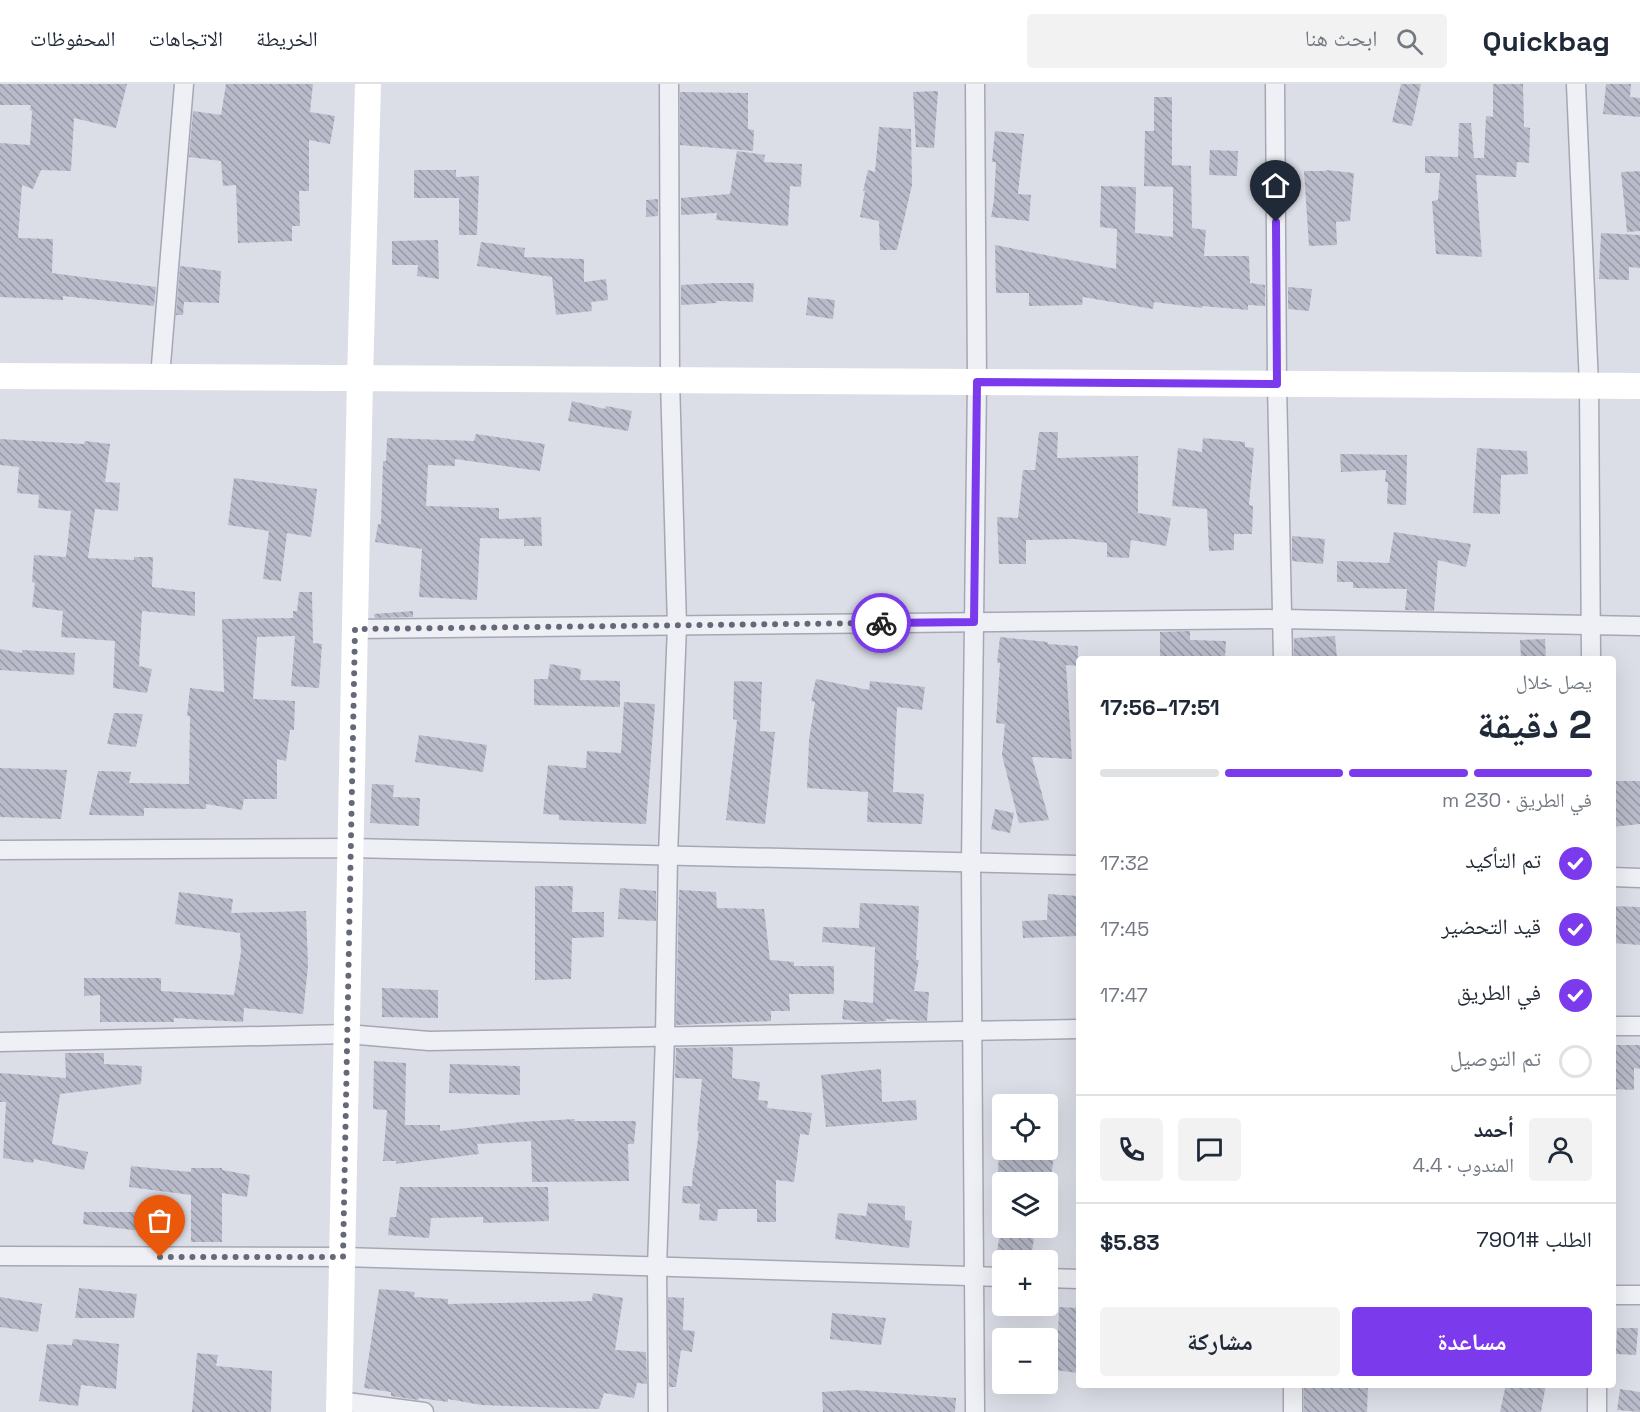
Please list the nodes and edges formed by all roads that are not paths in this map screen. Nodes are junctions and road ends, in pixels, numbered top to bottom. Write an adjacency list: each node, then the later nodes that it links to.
1 (184, 84): 8 (street)
2 (368, 84): 9 (street)
3 (669, 84): 10 (street)
4 (975, 84): 11 (street)
5 (1275, 84): 12 (street)
6 (1576, 84): 13 (street)
7 (0, 376): 8 (street)
8 (160, 377): 9 (street)
9 (360, 379): 10 (street); 20 (street)
10 (670, 380): 11 (street); 17 (street)
11 (977, 382): 12 (street); 16 (street)
12 (1277, 384): 13 (street); 15 (street)
13 (1590, 385): 14 (street); 19 (street)
14 (1640, 386)
15 (1282, 619): 16 (street); 19 (street); 21 (street)
16 (974, 622): 17 (street); 26 (street)
17 (677, 626): 20 (street); 25 (street)
18 (1640, 626): 19 (street)
19 (1591, 627): 22 (street)
20 (355, 629): 23 (street)
21 (1283, 656)
22 (1592, 656)
23 (351, 848): 24 (street); 25 (street); 34 (street)
24 (0, 850)
25 (668, 855): 26 (street); 35 (street)
26 (971, 862): 27 (street); 32 (street)
27 (1076, 865)
28 (1616, 877): 29 (street)
29 (1640, 878)
30 (1616, 1026): 31 (street)
31 (1640, 1026)
32 (973, 1029): 33 (street); 35 (street); 40 (street)
33 (1076, 1029)
34 (347, 1034): 35 (street); 36 (street); 38 (street)
35 (665, 1036): 39 (street)
36 (0, 1042)
37 (0, 1256): 38 (street)
38 (343, 1257): 39 (street); 48 (street)
39 (657, 1267): 40 (street); 50 (street)
40 (975, 1276): 41 (street); 51 (street)
41 (992, 1277)
42 (1058, 1278): 43 (street)
43 (1076, 1279)
44 (1616, 1295): 45 (street)
45 (1640, 1295)
46 (1293, 1388): 52 (street)
47 (1597, 1388): 53 (street)
48 (339, 1406): 49 (street)
49 (424, 1412)
50 (658, 1412)
51 (975, 1412)
52 (1293, 1412)
53 (1598, 1412)

